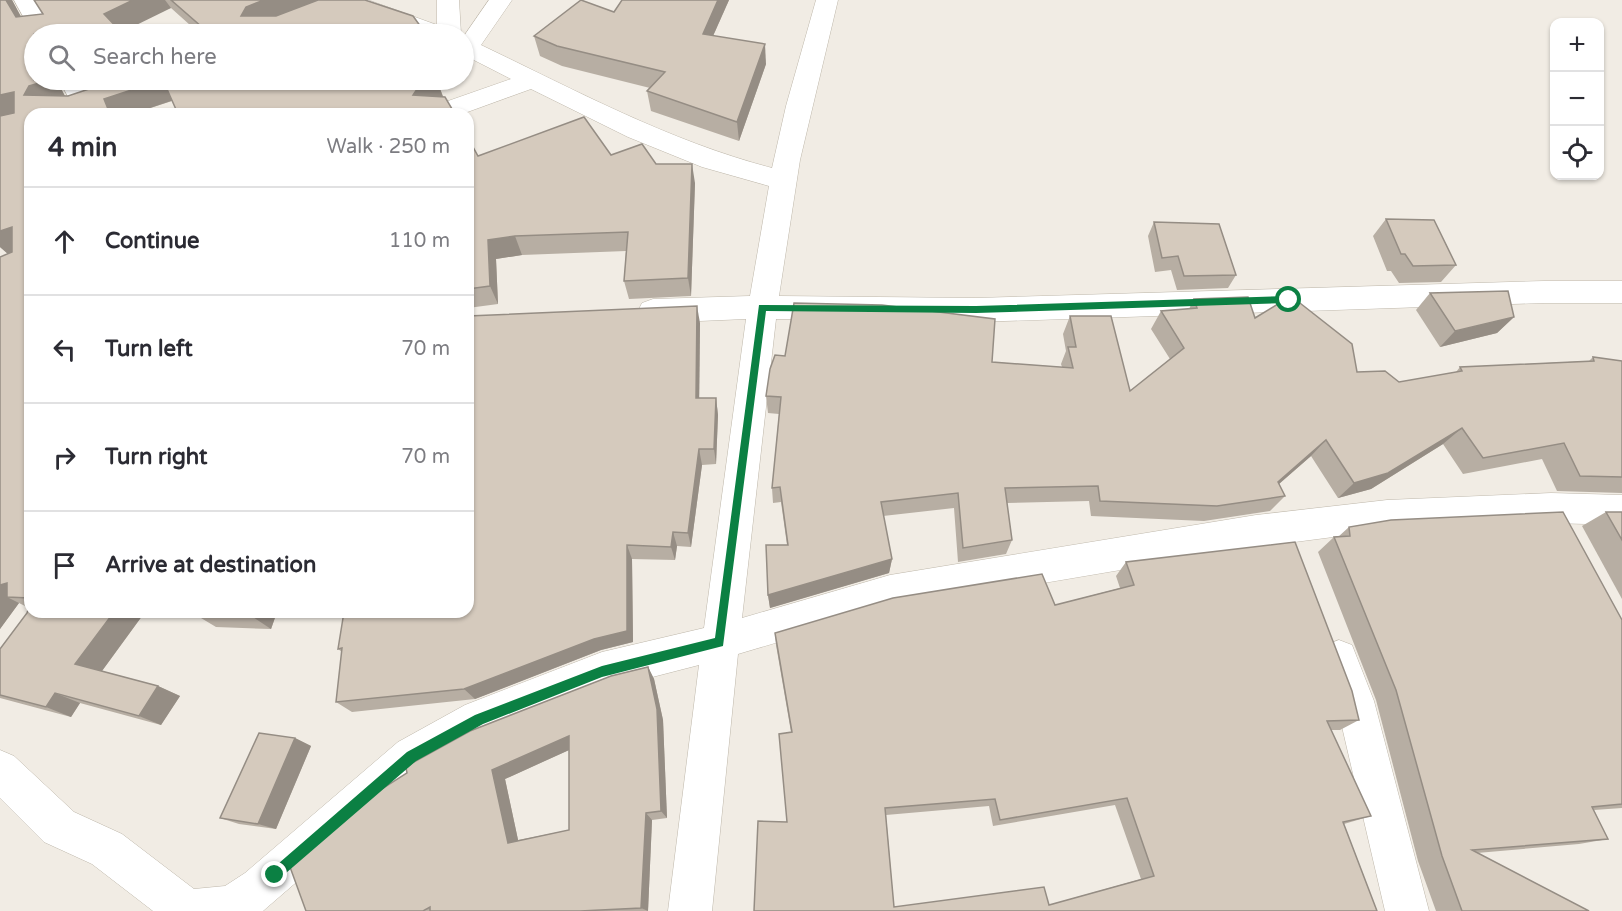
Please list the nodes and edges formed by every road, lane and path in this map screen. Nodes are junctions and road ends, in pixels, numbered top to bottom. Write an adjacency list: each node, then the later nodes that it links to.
1 (25, 0): 6 (street)
2 (448, 0): 8 (street)
3 (501, 0): 9 (street)
4 (827, 0): 17 (street)
5 (342, 4): 7 (street)
6 (39, 24)
7 (407, 24)
8 (455, 24)
9 (474, 28)
10 (474, 50): 11 (street)
11 (534, 79): 16 (street); 17 (street)
12 (73, 90): 14 (street)
13 (124, 90): 15 (street)
14 (76, 108)
15 (76, 108)
16 (454, 108)
17 (783, 180): 19 (street)
18 (1622, 292): 19 (street)
19 (762, 307): 20 (street); 23 (street)
20 (622, 312)
21 (1622, 510): 23 (street)
22 (1326, 625): 27 (street)
23 (720, 642): 25 (street); 26 (street)
24 (0, 770): 25 (street)
25 (231, 909)
26 (690, 911)
27 (1407, 911)

